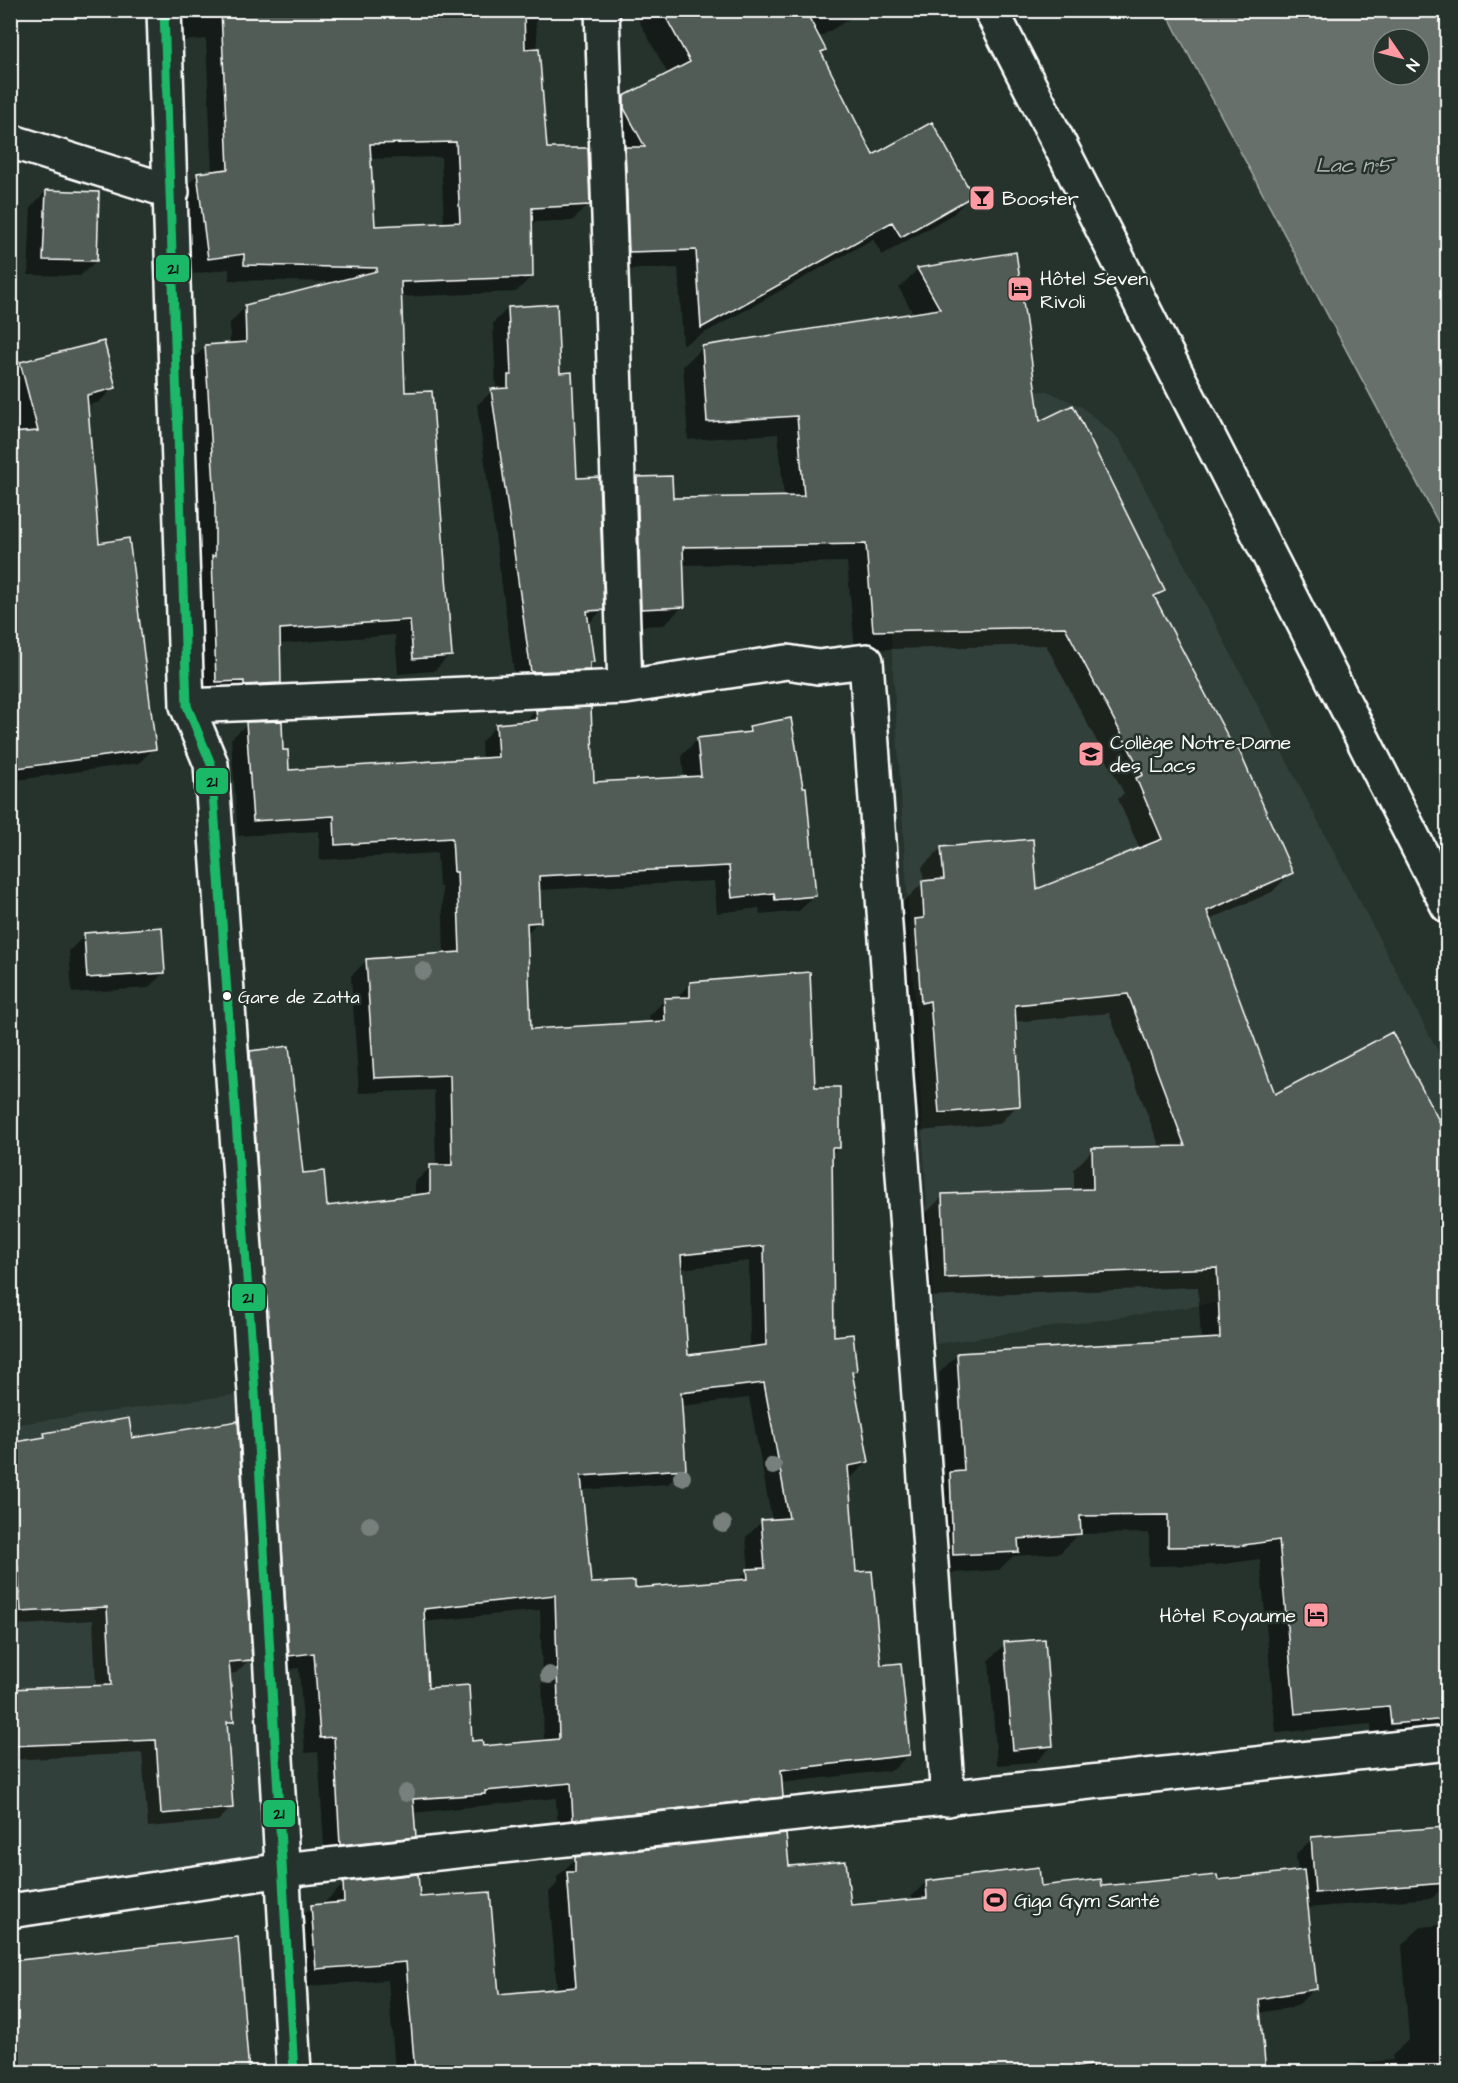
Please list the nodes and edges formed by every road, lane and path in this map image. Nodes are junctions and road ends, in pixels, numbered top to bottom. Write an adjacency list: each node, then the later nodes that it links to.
1 (164, 10): 5 (street)
2 (602, 10): 6 (street)
3 (991, 10): 8 (street)
4 (10, 141): 5 (street)
5 (172, 192): 7 (street)
6 (626, 687): 7 (street); 10 (street)
7 (187, 706): 11 (street)
8 (1448, 906)
9 (1448, 1743): 10 (street)
10 (948, 1799): 11 (street)
11 (283, 1870): 12 (street); 13 (street)
12 (10, 1911)
13 (294, 2073)

